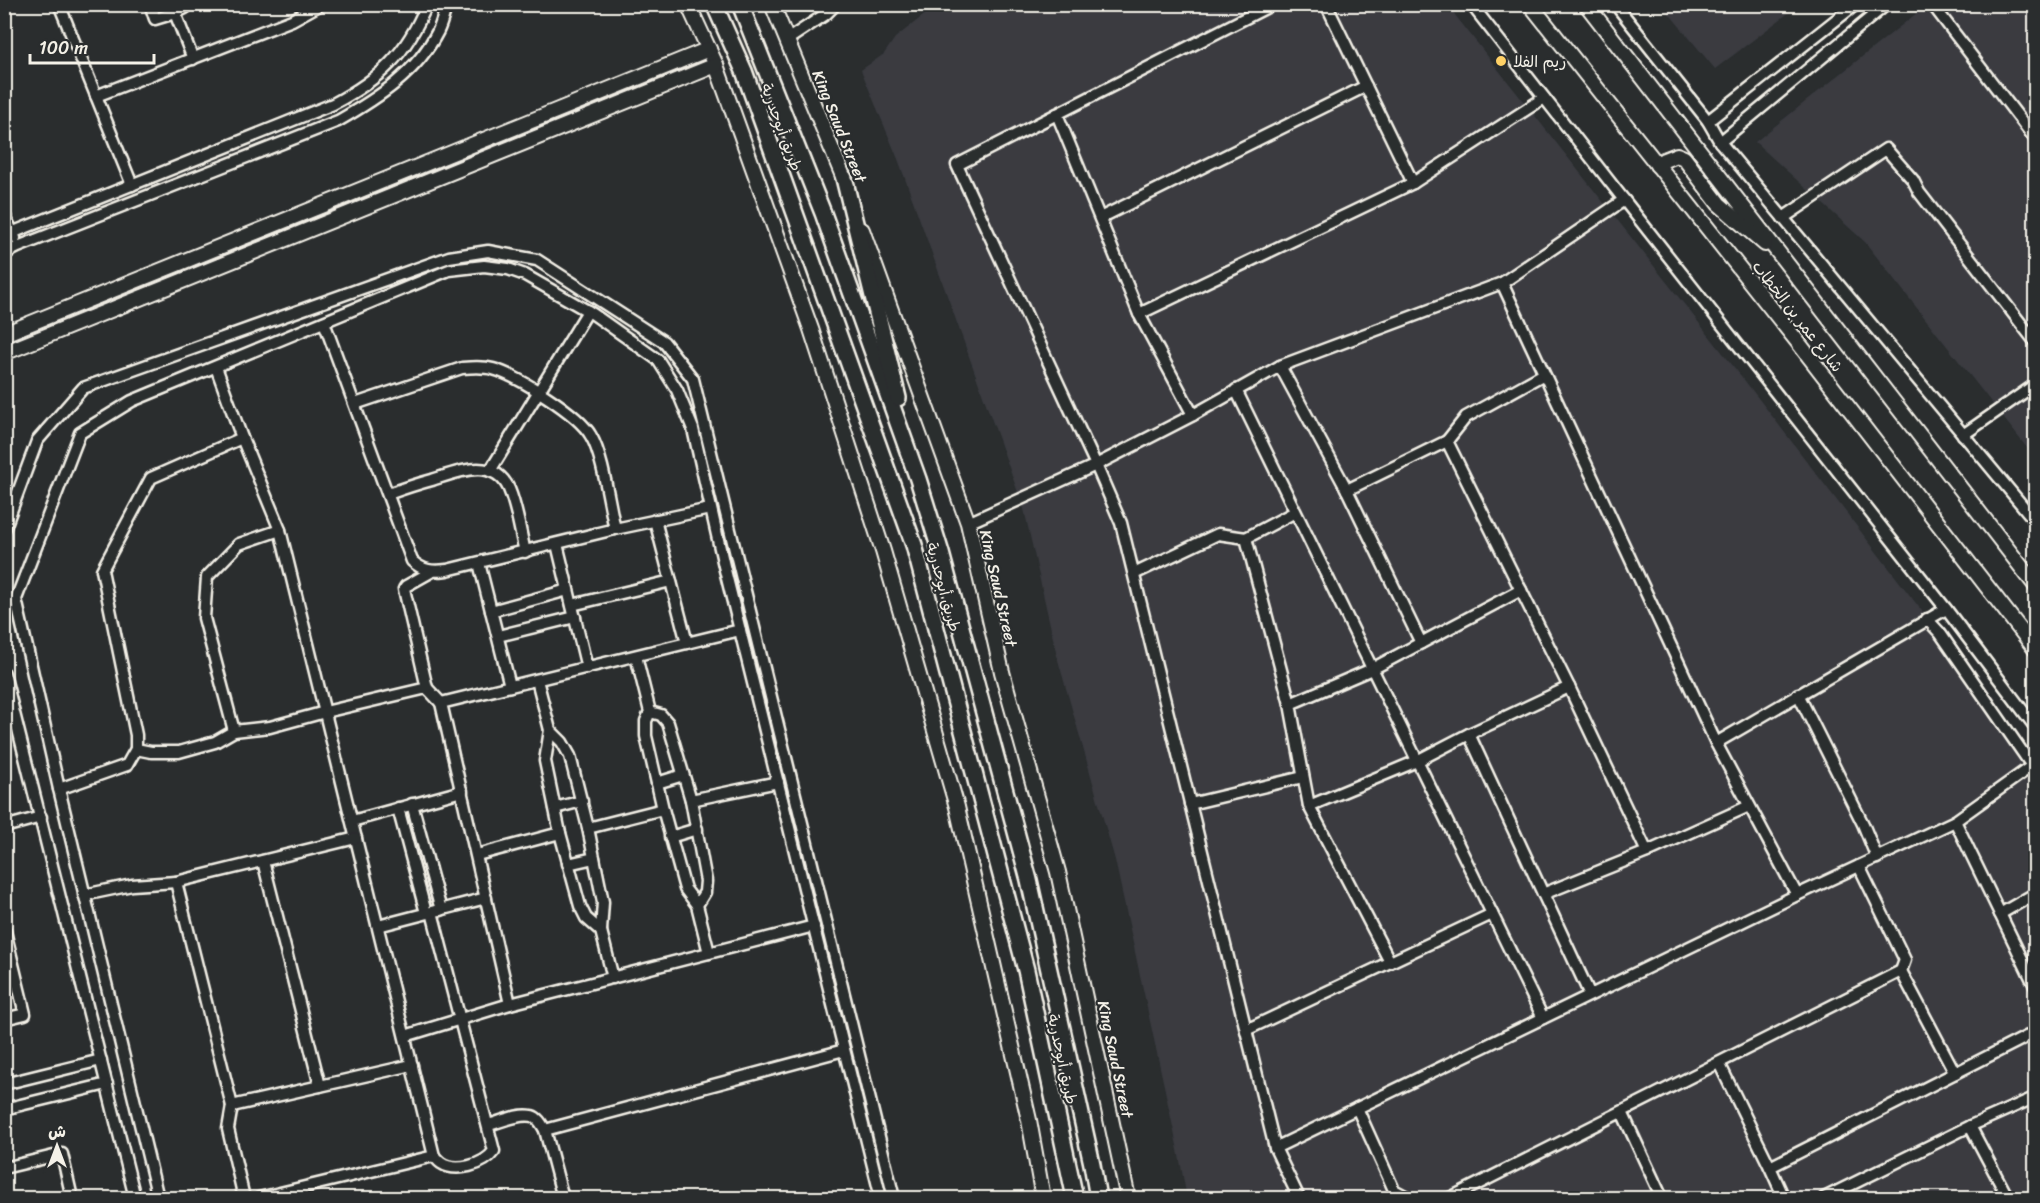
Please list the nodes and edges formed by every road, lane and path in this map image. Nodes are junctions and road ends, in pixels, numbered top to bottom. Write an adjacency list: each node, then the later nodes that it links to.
1 (59, 4): 26 (street)
2 (150, 4): 20 (street)
3 (321, 4): 23 (street)
4 (427, 4): 35 (street)
5 (447, 4): 41 (street)
6 (688, 4): 22 (main road)
7 (714, 4): 205 (highway, طريق أبوحدرية)
8 (740, 4): 64 (highway, طريق أبوحدرية)
9 (772, 4): 21 (main road, King Saud Street)
10 (836, 4): 21 (street)
11 (1273, 4): 28 (street)
12 (1326, 4): 25 (street)
13 (1471, 4): 27 (street)
14 (1530, 4): 32 (main road, شارع عمر بن الخطاب)
15 (1586, 4): 43 (main road, شارع عمر بن الخطاب)
16 (1616, 4): 29 (street)
17 (1856, 4): 29 (street)
18 (1887, 4): 31 (street)
19 (1932, 4): 30 (street)
20 (184, 7): 23 (street)
21 (787, 40): 33 (main road, King Saud Street)
22 (709, 49): 24 (main road); 48 (main road)
23 (193, 59): 26 (street)
24 (716, 65): 50 (main road); 204 (main road)
25 (1365, 86): 34 (street); 38 (street)
26 (96, 96): 35 (street)
27 (1544, 98): 34 (street); 36 (street)
28 (1058, 114): 38 (street); 62 (street)
29 (1708, 121): 31 (street)
30 (2036, 140)
31 (1720, 142): 39 (street)
32 (1657, 165): 43 (main road); 95 (main road, شارع عمر بن الخطاب)
33 (844, 178): 64 (highway); 73 (main road, King Saud Street)
34 (1413, 183): 46 (street)
35 (132, 185): 40 (street)
36 (1624, 200): 44 (street); 87 (street)
37 (4, 214): 40 (street)
38 (1100, 218): 46 (street)
39 (1783, 218): 49 (street); 59 (street)
40 (8, 235): 41 (street)
41 (18, 247): 42 (street)
42 (4, 254)
43 (1791, 267): 84 (main road, شارع عمر بن الخطاب)
44 (1502, 283): 51 (street); 53 (street)
45 (588, 311): 47 (street); 56 (street); 69 (street)
46 (1139, 314): 58 (street)
47 (324, 322): 52 (street); 57 (street)
48 (4, 334)
49 (2036, 343)
50 (4, 353)
51 (1280, 366): 55 (street); 65 (street)
52 (216, 367): 60 (street); 121 (street)
53 (1544, 374): 61 (street); 113 (street)
54 (2036, 384): 59 (street)
55 (1236, 390): 58 (street); 70 (street)
56 (538, 391): 57 (street); 63 (street); 74 (street)
57 (355, 404): 67 (street)
58 (1193, 415): 62 (street)
59 (1963, 435): 72 (street)
60 (242, 438): 76 (street); 114 (street)
61 (1447, 441): 65 (street); 86 (street)
62 (1096, 465): 73 (street); 82 (street)
63 (490, 471): 67 (street); 79 (street)
64 (918, 479): 193 (highway, طريق أبوحدرية)
65 (1347, 490): 94 (street)
66 (17, 494): 68 (street); 75 (street); 203 (street)
67 (388, 494): 81 (street)
68 (4, 498)
69 (710, 508): 71 (street); 91 (street)
70 (1295, 512): 77 (street); 98 (street)
71 (655, 520): 74 (street); 83 (street)
72 (2036, 522)
73 (968, 523): 208 (main road, King Saud Street)
74 (615, 529): 78 (street)
75 (4, 530)
76 (280, 530): 107 (street); 111 (street)
77 (1246, 538): 82 (street); 106 (street)
78 (557, 544): 79 (street); 85 (street)
79 (525, 552): 80 (street)
80 (479, 563): 81 (street); 88 (street)
81 (431, 572): 103 (street)
82 (1134, 574): 126 (street)
83 (671, 581): 89 (street); 93 (street)
84 (2036, 586)
85 (568, 590): 88 (street); 89 (street)
86 (1521, 590): 94 (street); 102 (street)
87 (1946, 609): 90 (street); 109 (street)
88 (491, 611): 92 (street)
89 (573, 611): 92 (street); 97 (street)
90 (1927, 619): 104 (street); 116 (street)
91 (740, 630): 93 (street); 119 (street)
92 (498, 636): 101 (street)
93 (687, 643): 96 (street)
94 (1421, 643): 98 (street)
95 (2036, 650)
96 (636, 656): 97 (street); 108 (street)
97 (587, 668): 100 (street)
98 (1372, 669): 106 (street); 115 (street)
99 (4, 673): 132 (street)
100 (537, 680): 101 (street); 110 (street)
101 (510, 686): 105 (street)
102 (1569, 687): 112 (street); 141 (street)
103 (427, 688): 105 (street); 107 (street)
104 (1798, 694): 113 (street); 144 (street)
105 (441, 703): 122 (street)
106 (1290, 704): 118 (street)
107 (325, 712): 111 (street); 133 (street)
108 (650, 712): 117 (street); 120 (street)
109 (2036, 728)
110 (550, 730): 124 (street); 130 (street)
111 (234, 731): 114 (street)
112 (1469, 734): 115 (street); 149 (street)
113 (1716, 743): 128 (street)
114 (136, 749): 121 (street)
115 (1417, 761): 127 (street); 156 (street)
116 (2034, 764): 134 (street)
117 (683, 775): 120 (street); 123 (street)
118 (1304, 777): 126 (street); 127 (street)
119 (778, 782): 123 (street); 159 (street)
120 (657, 783): 131 (street)
121 (59, 789): 150 (street)
122 (462, 791): 125 (street); 142 (street)
123 (691, 800): 137 (street)
124 (582, 801): 130 (street); 136 (street)
125 (412, 804): 129 (street); 155 (street)
126 (1190, 804): 172 (street)
127 (1309, 806): 163 (street)
128 (1749, 806): 141 (street); 151 (street)
129 (398, 808): 133 (street); 155 (street)
130 (555, 808): 138 (street)
131 (663, 809): 136 (street); 139 (street)
132 (40, 818): 135 (street); 176 (street)
133 (352, 821): 140 (street)
134 (1955, 821): 144 (street); 157 (street)
135 (4, 827)
136 (588, 828): 143 (street)
137 (697, 829): 139 (street); 154 (street)
138 (560, 833): 142 (street); 146 (street)
139 (670, 837): 154 (street)
140 (356, 838): 145 (street); 158 (street)
141 (1647, 852): 149 (street)
142 (477, 855): 153 (street)
143 (594, 858): 146 (street); 161 (street)
144 (1877, 858): 147 (street)
145 (263, 861): 148 (street); 182 (street)
146 (568, 864): 161 (street)
147 (1859, 866): 151 (street); 164 (street)
148 (176, 882): 150 (street); 184 (street)
149 (1543, 894): 167 (street)
150 (84, 895): 198 (street)
151 (1797, 895): 167 (street)
152 (2035, 895): 157 (street)
153 (486, 898): 155 (street); 168 (street)
154 (697, 905): 162 (street)
155 (433, 912): 158 (street); 171 (street)
156 (1492, 914): 163 (street); 169 (street)
157 (2000, 914): 166 (street)
158 (378, 926): 174 (street)
159 (814, 926): 162 (street); 175 (street)
160 (4, 927): 170 (street)
161 (602, 931): 165 (street)
162 (709, 953): 165 (street)
163 (1390, 962): 172 (street)
164 (1901, 971): 177 (street); 179 (street)
165 (613, 978): 168 (street)
166 (2036, 988)
167 (1590, 996): 169 (street)
168 (510, 1004): 171 (street)
169 (1543, 1018): 185 (street)
170 (4, 1019)
171 (459, 1019): 174 (street); 188 (street)
172 (1246, 1030): 191 (street)
173 (2036, 1032): 179 (street)
174 (405, 1036): 178 (street)
175 (844, 1050): 190 (street); 202 (street)
176 (101, 1060): 180 (street); 181 (street)
177 (1719, 1063): 187 (street); 194 (street)
178 (412, 1065): 182 (street); 192 (street)
179 (1955, 1073): 194 (street)
180 (4, 1084)
181 (107, 1084): 186 (street); 197 (street)
182 (320, 1086): 184 (street)
183 (2036, 1097): 189 (street)
184 (232, 1106): 199 (street)
185 (1357, 1108): 191 (street); 210 (street)
186 (4, 1109)
187 (1622, 1112): 211 (street); 212 (street)
188 (488, 1125): 190 (street); 192 (street)
189 (1970, 1126): 214 (street); 215 (street)
190 (545, 1130): 201 (street)
191 (1275, 1148): 209 (street)
192 (434, 1156): 200 (street)
193 (1092, 1164): 206 (highway, طريق أبوحدرية); 207 (highway)
194 (1770, 1167): 213 (street)
195 (4, 1168): 196 (street)
196 (72, 1198)
197 (135, 1198)
198 (158, 1198)
199 (244, 1198)
200 (259, 1198)
201 (563, 1198)
202 (881, 1198)
203 (894, 1198)
204 (1043, 1198)
205 (1075, 1198)
206 (1098, 1198)
207 (1105, 1198)
208 (1128, 1198)
209 (1299, 1198)
210 (1409, 1198)
211 (1450, 1198)
212 (1662, 1198)
213 (1784, 1198)
214 (1824, 1198)
215 (2008, 1198)

